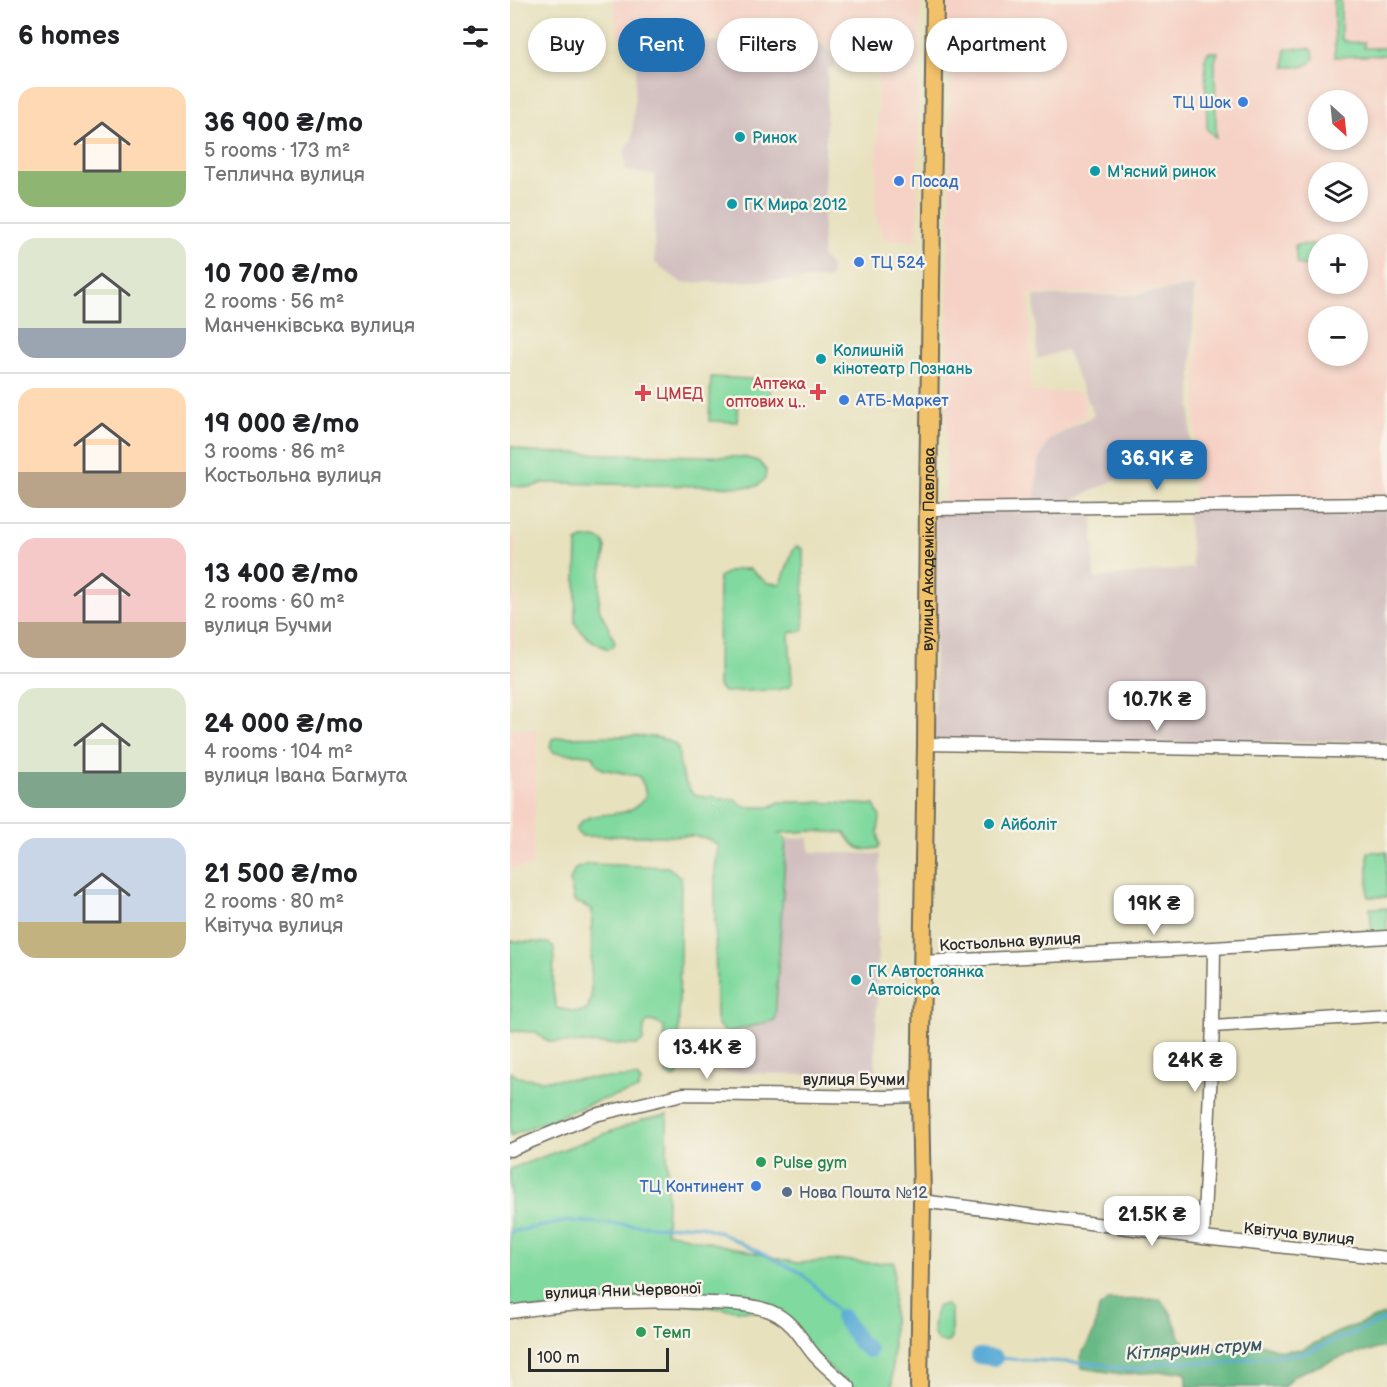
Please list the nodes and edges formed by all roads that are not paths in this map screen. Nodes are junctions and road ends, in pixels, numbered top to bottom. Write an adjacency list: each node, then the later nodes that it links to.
1 (935, 0): 3 (main road, вулиця Академіка Павлова)
2 (1387, 504): 3 (street)
3 (927, 510): 4 (main road, вулиця Академіка Павлова)
4 (926, 744): 5 (street); 8 (main road, вулиця Академіка Павлова)
5 (1387, 752)
6 (1387, 937): 7 (street, Костьольна вулиця)
7 (1214, 948): 8 (street, Костьольна вулиця); 10 (street)
8 (922, 962): 11 (main road, вулиця Академіка Павлова)
9 (1387, 1015): 10 (street)
10 (1213, 1026): 14 (street)
11 (920, 1096): 12 (street, вулиця Бучми); 13 (main road, вулиця Академіка Павлова)
12 (510, 1150)
13 (922, 1201): 14 (street, Квітуча вулиця); 18 (main road, вулиця Академіка Павлова)
14 (1203, 1238): 15 (street, Квітуча вулиця)
15 (1387, 1258)
16 (510, 1312): 17 (street, вулиця Яни Червоної)
17 (849, 1387)
18 (919, 1387)

